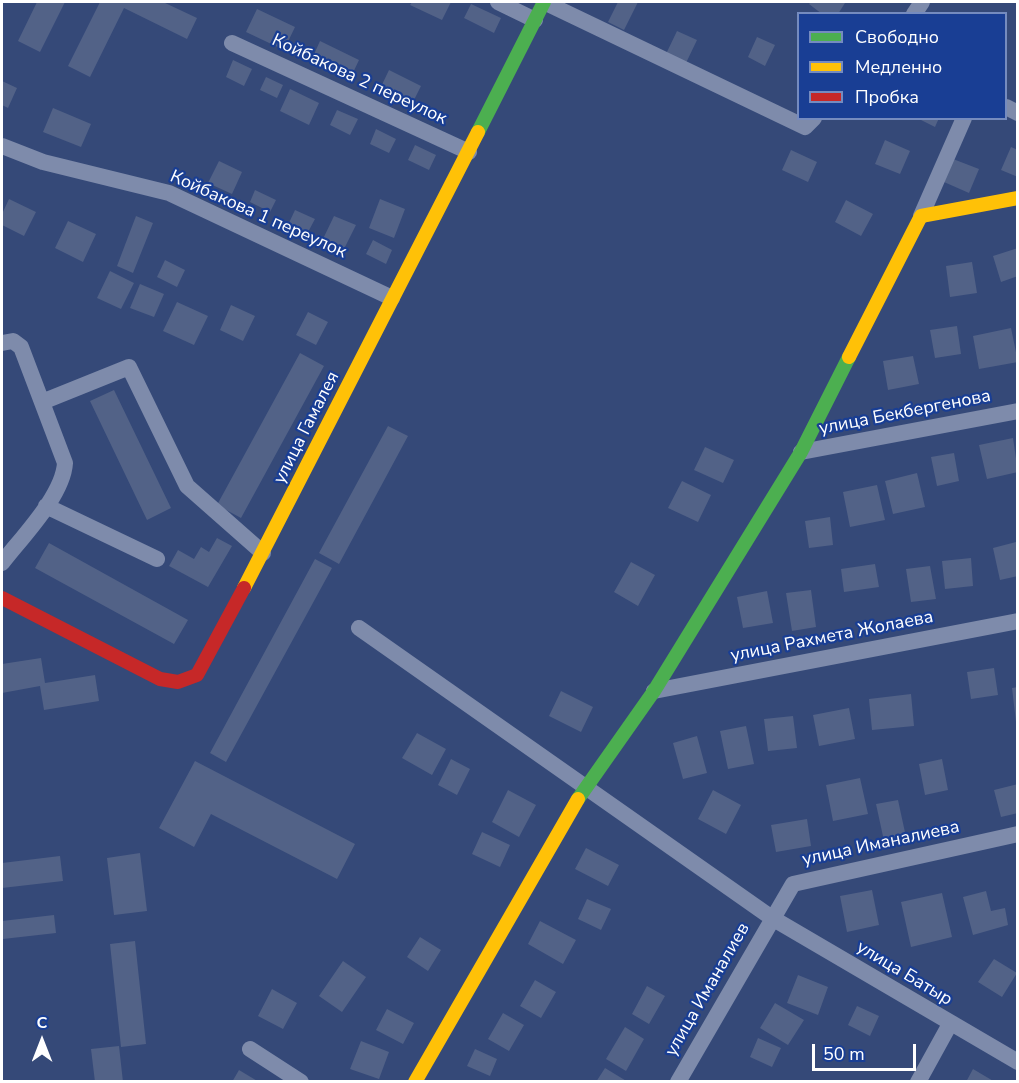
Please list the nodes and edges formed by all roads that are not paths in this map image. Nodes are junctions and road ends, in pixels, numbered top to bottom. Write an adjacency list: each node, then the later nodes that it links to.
1 (498, 2): 3 (street)
2 (544, 2): 3 (street, улица Гамалея); 5 (street)
3 (535, 21): 8 (street, улица Гамалея)
4 (232, 43): 8 (street, Койбакова 2 переулок)
5 (812, 120)
6 (963, 120): 10 (street)
7 (2, 146): 11 (street, Койбакова 1 переулок)
8 (469, 152): 11 (street, улица Гамалея)
9 (1017, 198): 10 (street)
10 (921, 216): 15 (street)
11 (392, 298): 17 (street, улица Гамалея)
12 (2, 343): 13 (street)
13 (42, 402): 16 (street); 17 (street)
14 (1017, 411): 15 (street, улица Бекбергенова)
15 (801, 452): 23 (street)
16 (46, 506): 18 (street); 19 (street)
17 (263, 553): 20 (street, улица Гамалея)
18 (157, 559)
19 (2, 563)
20 (2, 598)
21 (1017, 621): 23 (street, улица Рахмета Жолаева)
22 (359, 628): 24 (street, улица Батыр)
23 (654, 691): 24 (street)
24 (584, 789): 26 (street, улица Батыр); 31 (street)
25 (1017, 834): 26 (street, улица Иманалиева)
26 (772, 918): 27 (street, улица Батыр); 32 (street, улица Иманалиев)
27 (950, 1024): 29 (street, улица Батыр); 33 (street)
28 (250, 1049): 30 (street)
29 (1017, 1062)
30 (301, 1082)
31 (415, 1082)
32 (678, 1082)
33 (918, 1082)

